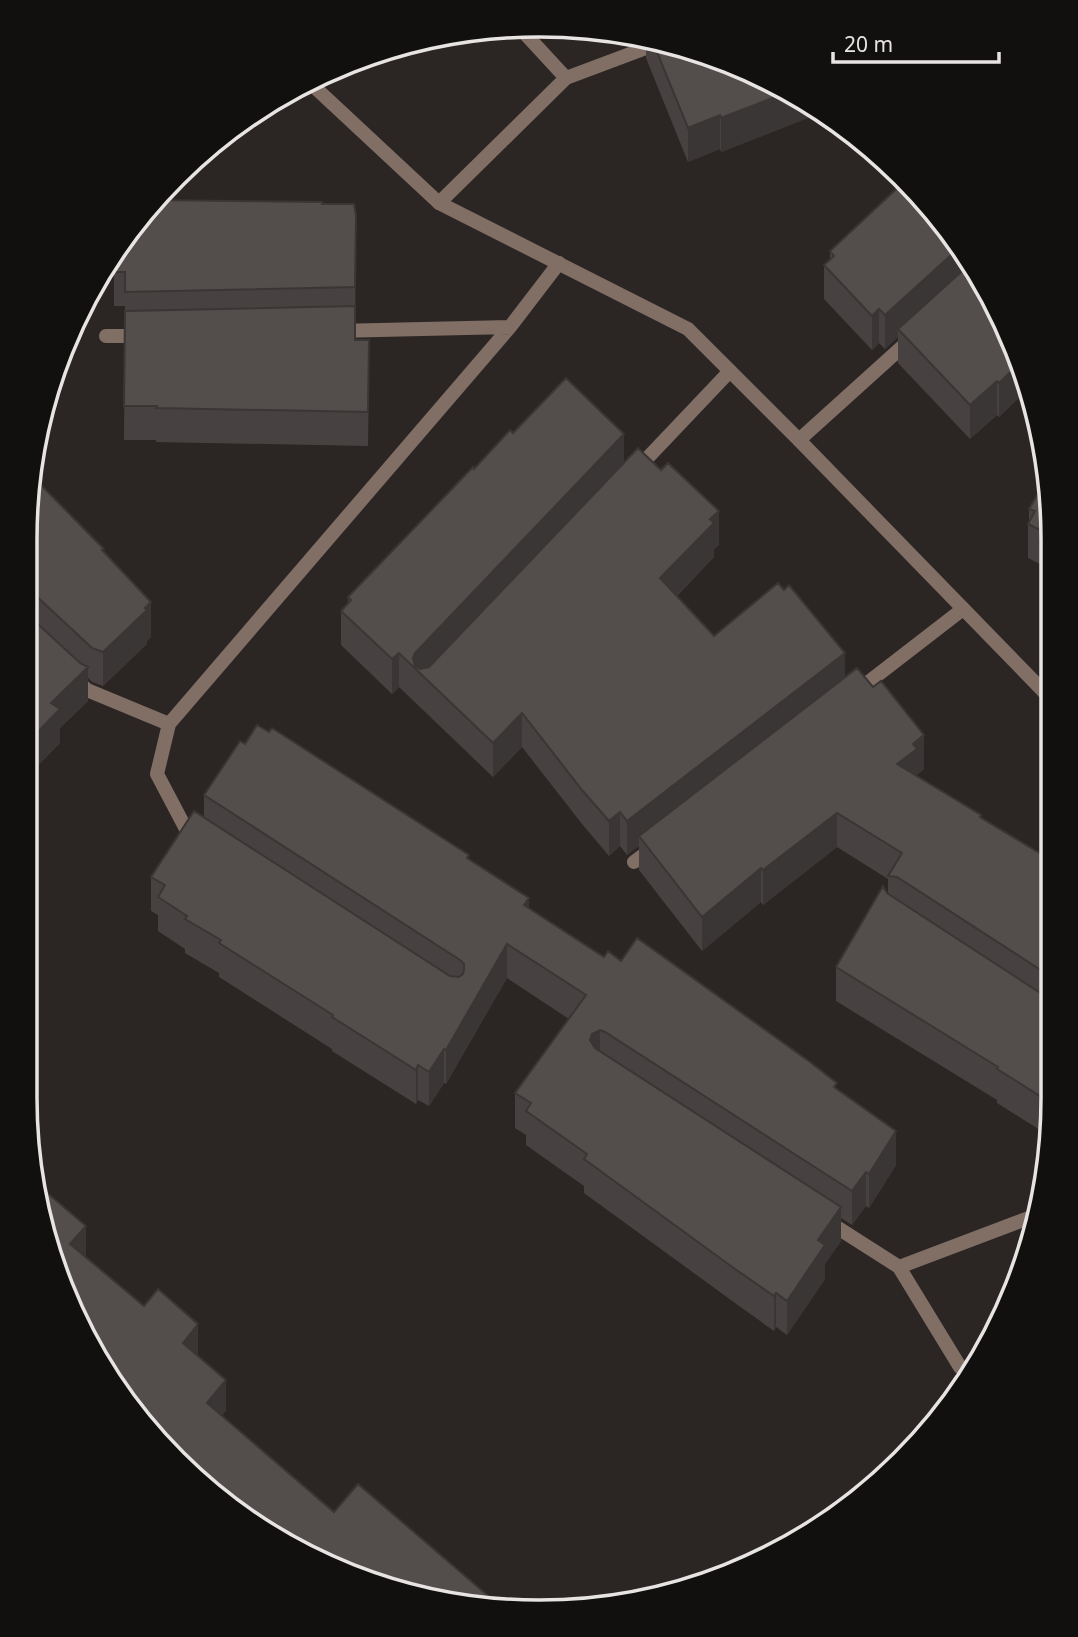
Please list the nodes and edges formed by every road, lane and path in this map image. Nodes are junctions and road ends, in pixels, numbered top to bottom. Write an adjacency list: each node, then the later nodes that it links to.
1 (528, 37): 3 (street)
2 (646, 48): 3 (street)
3 (566, 78): 5 (street)
4 (317, 89): 5 (street)
5 (439, 202): 6 (street)
6 (559, 263): 7 (street); 12 (street)
7 (510, 327): 8 (street); 19 (street)
8 (315, 331)
9 (919, 331): 13 (street)
10 (162, 335): 11 (street)
11 (106, 336)
12 (730, 371): 13 (street); 14 (street)
13 (799, 440): 15 (street)
14 (624, 482)
15 (963, 609): 17 (street); 18 (street)
16 (67, 672): 19 (street)
17 (1041, 689)
18 (842, 702)
19 (169, 724): 21 (street)
20 (667, 837): 22 (street)
21 (209, 844)
22 (634, 862)
23 (818, 1215): 25 (street)
24 (1026, 1219): 25 (street)
25 (899, 1268): 26 (street)
26 (962, 1368)

